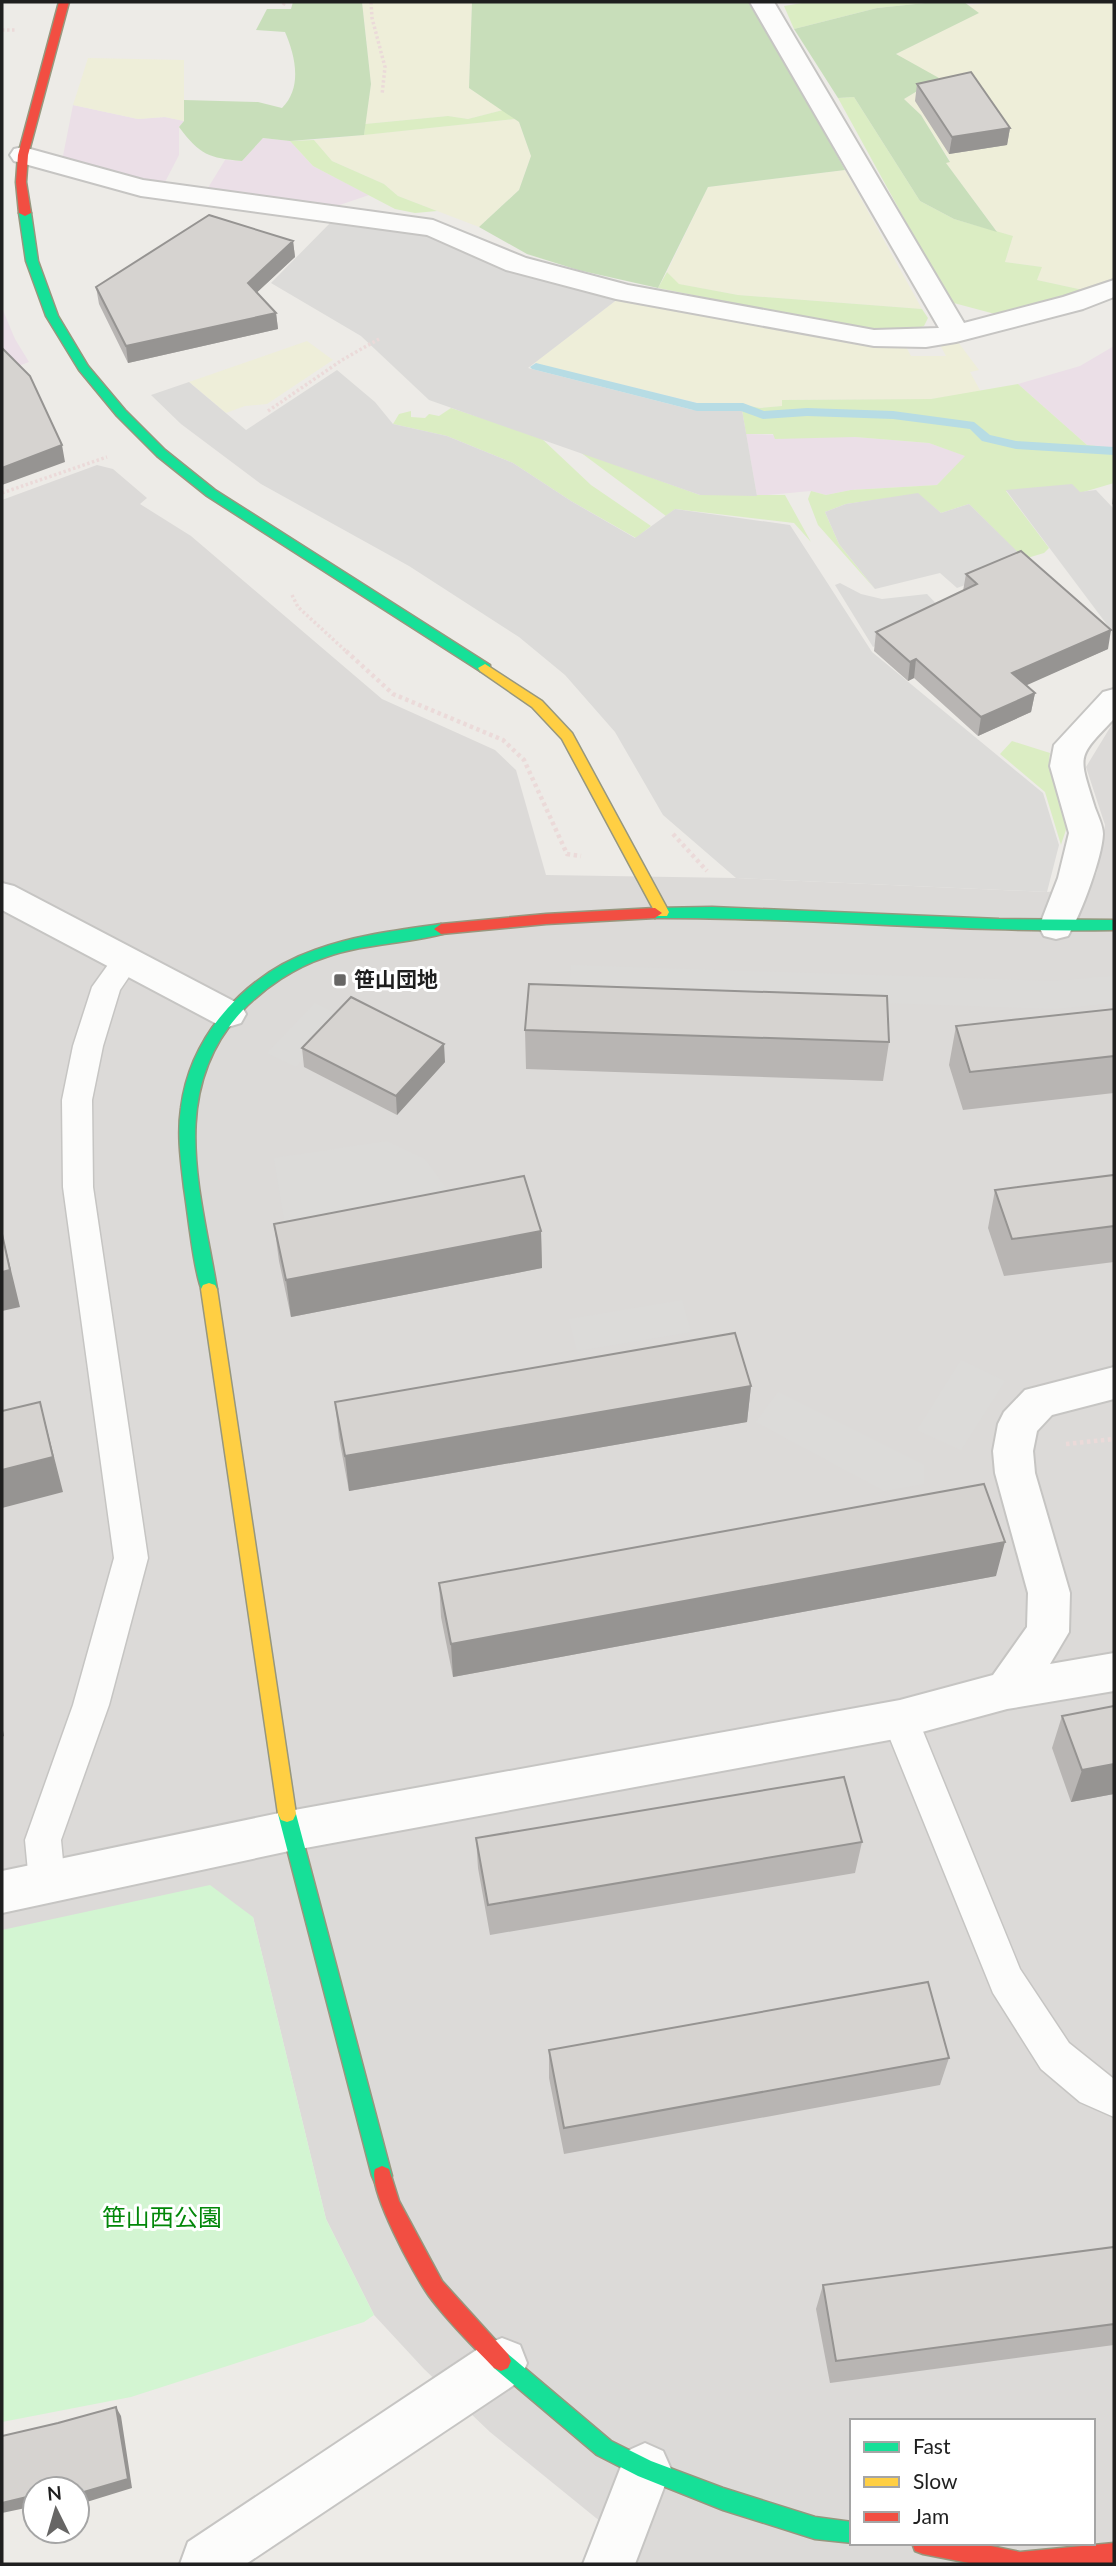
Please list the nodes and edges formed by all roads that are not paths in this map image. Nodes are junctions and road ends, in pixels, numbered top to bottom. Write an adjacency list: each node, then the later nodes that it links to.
1 (64, 2): 3 (street)
2 (762, 2): 5 (street)
3 (23, 155): 5 (street); 8 (street)
4 (1114, 288): 5 (street)
5 (956, 334)
6 (1114, 700): 10 (street)
7 (2, 895): 11 (street)
8 (662, 912): 10 (street); 12 (street)
9 (1114, 925): 10 (street)
10 (1056, 927)
11 (125, 962): 12 (street); 18 (lane)
12 (228, 1014): 17 (street)
13 (1114, 1383): 15 (street)
14 (1114, 1672): 15 (street)
15 (1007, 1690): 16 (street)
16 (900, 1720): 17 (street); 20 (lane)
17 (289, 1831): 18 (street); 21 (street)
18 (47, 1882): 19 (street)
19 (2, 1892)
20 (1114, 2098)
21 (502, 2363): 22 (street); 26 (street)
22 (645, 2469): 23 (street); 27 (street)
23 (850, 2533)
24 (932, 2545): 28 (street)
25 (1114, 2554): 28 (street)
26 (206, 2564)
27 (609, 2564)
28 (1022, 2564)

